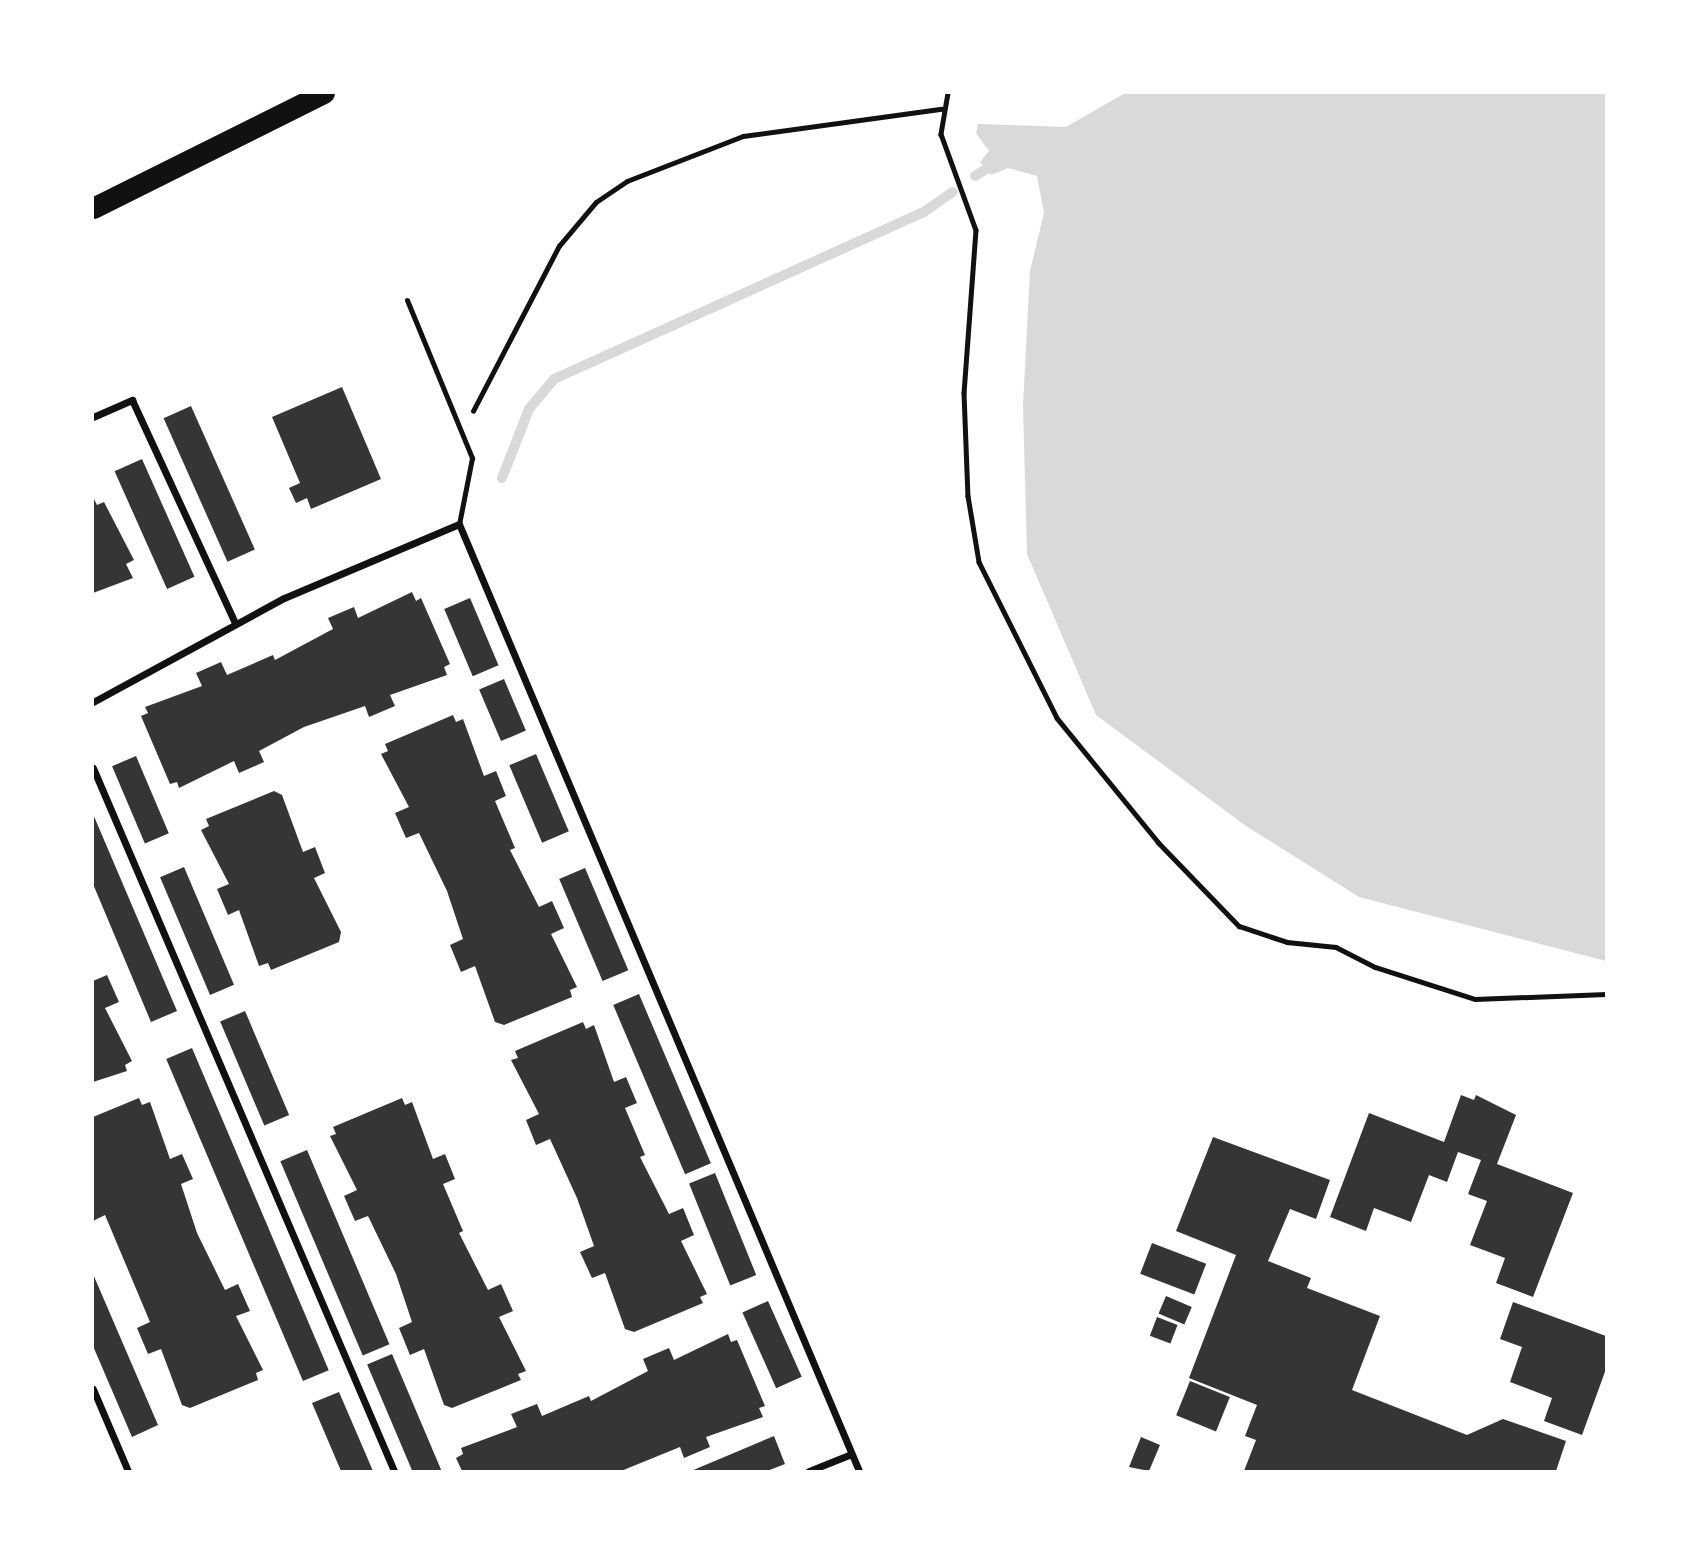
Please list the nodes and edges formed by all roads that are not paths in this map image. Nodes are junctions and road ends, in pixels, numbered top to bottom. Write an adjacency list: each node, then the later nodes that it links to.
1 (324, 93): 2 (highway)
2 (93, 208)
3 (407, 300): 5 (lane)
4 (93, 417): 6 (street)
5 (459, 524): 6 (street); 10 (street)
6 (235, 623): 7 (street)
7 (93, 702)
8 (93, 768): 12 (street)
9 (93, 1389): 11 (street)
10 (851, 1454): 13 (street); 14 (street)
11 (128, 1471)
12 (394, 1471)
13 (809, 1471)
14 (859, 1471)

